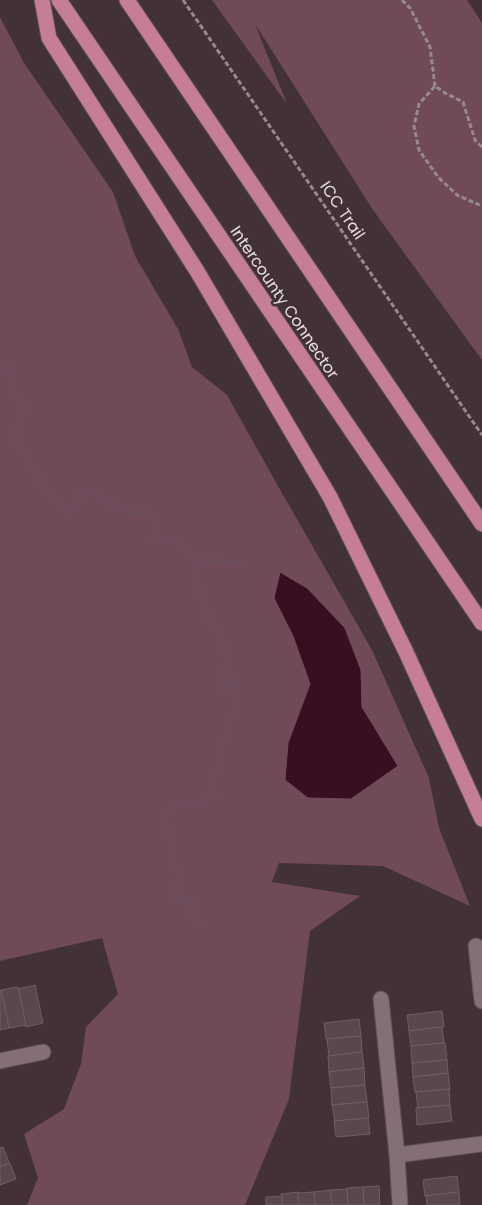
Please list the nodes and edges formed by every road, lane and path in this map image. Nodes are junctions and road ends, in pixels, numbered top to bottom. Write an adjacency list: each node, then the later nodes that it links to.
1 (42, 0): 14 (highway)
2 (59, 0): 13 (highway, Intercounty Connector)
3 (127, 0): 10 (highway)
4 (183, 0): 9 (path, ICC Trail)
5 (402, 0): 6 (path)
6 (436, 86): 7 (path); 8 (path)
7 (482, 147)
8 (482, 206)
9 (482, 435)
10 (441, 464): 11 (highway); 12 (highway)
11 (482, 513)
12 (482, 524)
13 (482, 623)
14 (482, 820)
15 (476, 946): 17 (street)
16 (381, 999): 21 (street)
17 (482, 1001)
18 (43, 1052): 19 (street)
19 (0, 1061)
20 (482, 1144): 21 (street)
21 (397, 1155): 22 (street)
22 (400, 1205)

